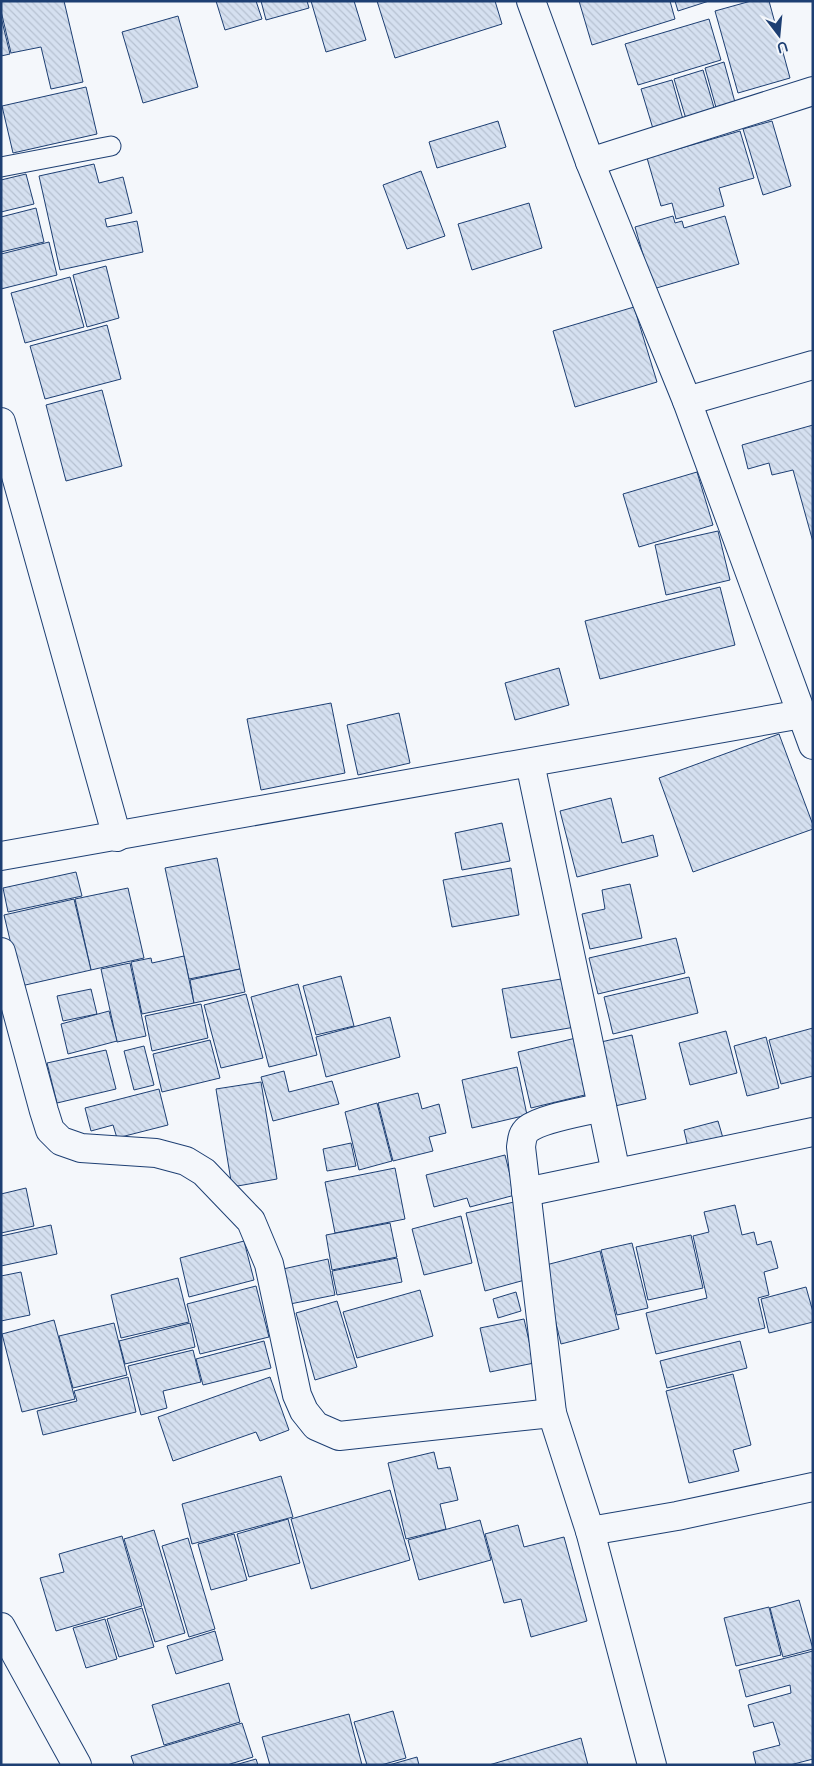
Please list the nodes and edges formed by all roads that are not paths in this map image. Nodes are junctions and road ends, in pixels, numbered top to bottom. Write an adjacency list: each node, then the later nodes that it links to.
1 (531, 1): 4 (street)
2 (813, 91): 4 (street)
3 (111, 146): 5 (lane)
4 (590, 162): 7 (street)
5 (1, 167)
6 (813, 365): 7 (street)
7 (687, 401): 9 (street)
8 (1, 422): 11 (street)
9 (809, 733): 10 (street)
10 (530, 763): 11 (street); 14 (street)
11 (117, 837): 12 (street)
12 (1, 856)
13 (1, 952): 18 (street)
14 (602, 1107): 16 (street); 17 (street)
15 (813, 1132): 16 (street)
16 (616, 1173): 17 (street)
17 (526, 1192): 18 (street)
18 (552, 1414): 20 (street)
19 (813, 1487): 20 (street)
20 (590, 1531): 23 (street)
21 (1, 1628): 22 (street)
22 (77, 1765)
23 (652, 1765)

